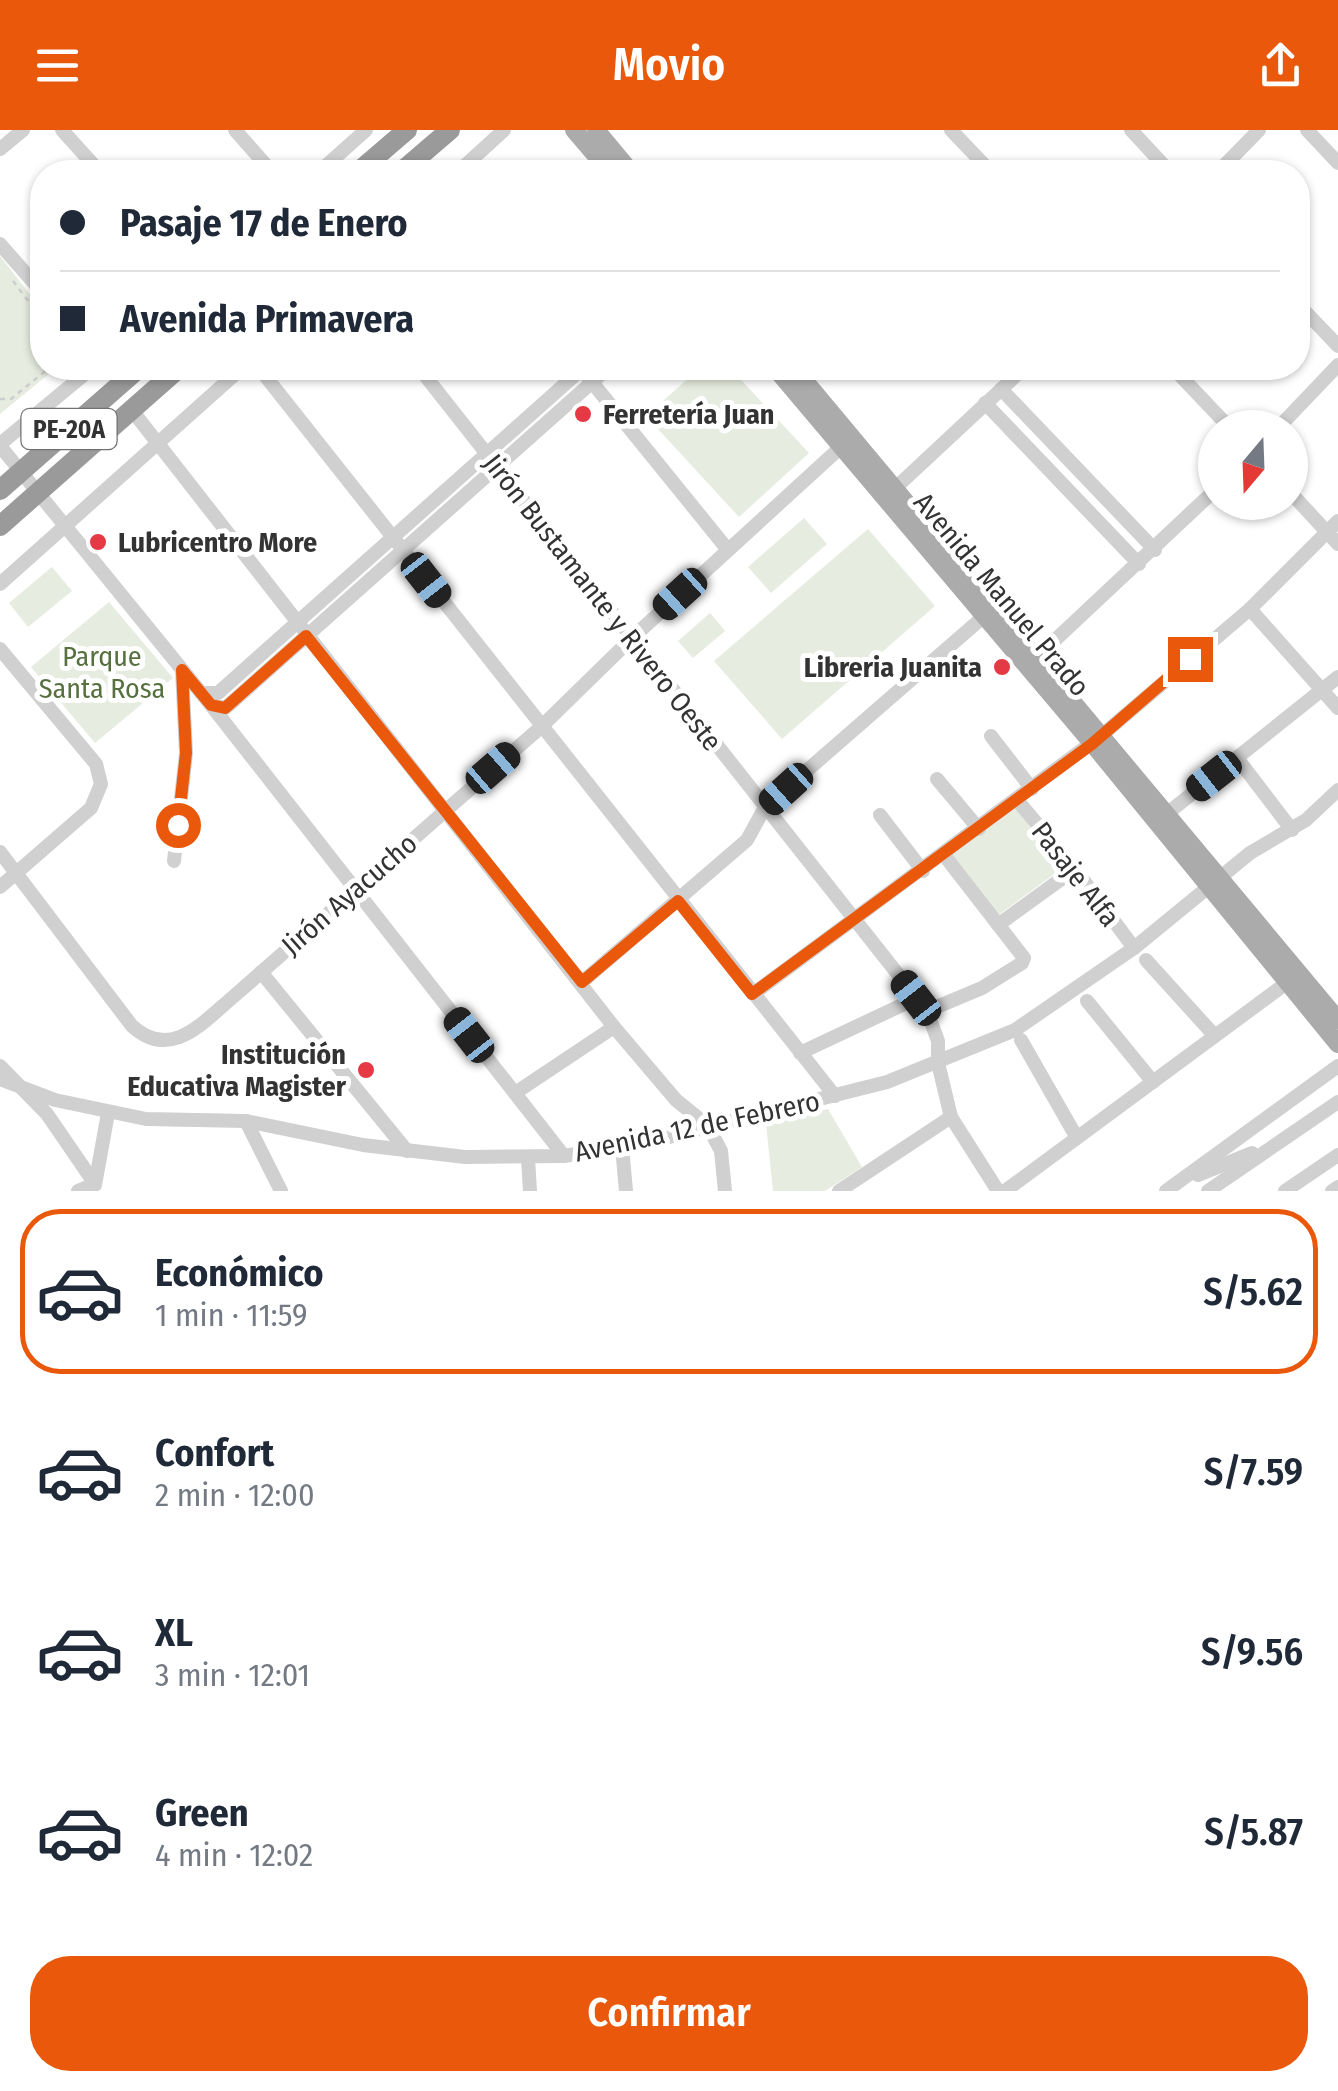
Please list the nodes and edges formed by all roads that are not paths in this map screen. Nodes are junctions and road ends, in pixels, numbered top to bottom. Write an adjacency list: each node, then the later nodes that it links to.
1 (23, 130): 14 (street)
2 (62, 130): 15 (street)
3 (235, 130): 16 (street)
4 (366, 130): 17 (street)
5 (406, 130): 18 (highway)
6 (450, 130): 19 (highway)
7 (504, 130): 20 (street)
8 (574, 130): 21 (main road)
9 (596, 130): 22 (main road)
10 (951, 130): 23 (street)
11 (1131, 130): 24 (street)
12 (1259, 130): 25 (street)
13 (1307, 130): 26 (street)
14 (0, 150)
15 (89, 160)
16 (261, 160)
17 (332, 160)
18 (372, 160)
19 (421, 160)
20 (471, 160)
21 (600, 160)
22 (622, 160)
23 (980, 160)
24 (1159, 160)
25 (1230, 160)
26 (1338, 163)
27 (0, 244): 28 (street)
28 (30, 278)
29 (1310, 317): 30 (street)
30 (1338, 346)
31 (1338, 364): 49 (street)
32 (78, 380): 51 (street)
33 (125, 380): 55 (highway, PE-20A)
34 (165, 380): 47 (highway, PE-20A)
35 (228, 380): 50 (street)
36 (268, 380): 64 (street)
37 (428, 380): 53 (street, Jirón Bustamante y Rivero Oeste)
38 (568, 380): 53 (street)
39 (594, 380): 44 (street)
40 (784, 380): 52 (main road, Avenida Manuel Prado)
41 (803, 380): 58 (main road, Avenida Manuel Prado)
42 (1011, 380): 45 (street)
43 (1185, 380): 48 (street)
44 (592, 382): 54 (street); 66 (street)
45 (1001, 389): 46 (street); 67 (street)
46 (985, 403): 58 (street); 68 (street)
47 (131, 409): 50 (street); 57 (highway, PE-20A)
48 (1213, 410)
49 (1295, 410)
50 (156, 441): 61 (street); 72 (street)
51 (0, 445): 55 (street)
52 (841, 446): 58 (main road, Avenida Manuel Prado); 66 (street, Jirón Ayacucho)
53 (486, 454): 54 (street, Jirón Bustamante y Rivero Oeste); 64 (street)
54 (496, 467): 65 (street); 74 (street, Jirón Bustamante y Rivero Oeste)
55 (20, 473): 56 (highway, PE-20A); 57 (street)
56 (0, 490)
57 (37, 493): 61 (street); 62 (highway, PE-20A)
58 (890, 493): 71 (main road, Avenida Manuel Prado)
59 (1198, 507): 67 (street)
60 (1308, 508): 63 (street)
61 (63, 525): 69 (street); 77 (street)
62 (0, 526)
63 (1334, 532): 70 (street)
64 (392, 537): 65 (street); 72 (street)
65 (402, 550): 73 (street); 82 (street)
66 (728, 550): 74 (street, Jirón Ayacucho)
67 (1155, 550): 68 (street)
68 (1139, 564): 76 (street)
69 (0, 584)
70 (1250, 608): 79 (street); 84 (street)
71 (990, 611): 76 (main road, Avenida Manuel Prado); 84 (main road, Avenida Manuel Prado); 90 (street)
72 (297, 622): 73 (street); 80 (street)
73 (306, 636): 80 (street); 91 (street)
74 (631, 639): 82 (street, Jirón Ayacucho); 90 (street, Jirón Bustamante y Rivero Oeste)
75 (0, 649): 101 (street)
76 (1037, 657): 84 (main road, Avenida Manuel Prado)
77 (182, 670): 80 (street); 98 (street)
78 (1338, 677): 79 (street)
79 (1322, 690): 81 (street); 85 (street)
80 (206, 699): 104 (street)
81 (1338, 708)
82 (540, 726): 91 (street, Jirón Ayacucho); 105 (street)
83 (991, 736): 87 (street, Pasaje Alfa)
84 (1097, 740): 87 (street); 93 (main road, Avenida Manuel Prado)
85 (1237, 758): 93 (street); 95 (street)
86 (937, 779): 94 (street)
87 (1032, 789): 89 (street)
88 (1338, 790): 95 (street, Avenida 12 de Febrero)
89 (1018, 800): 94 (street); 99 (street, Pasaje Alfa)
90 (766, 807): 105 (street); 106 (street, Jirón Bustamante y Rivero Oeste)
91 (445, 810): 104 (street, Jirón Ayacucho); 111 (street)
92 (880, 816): 100 (street)
93 (1162, 817): 102 (main road, Avenida Manuel Prado)
94 (979, 829): 97 (street)
95 (1292, 830): 102 (street, Avenida 12 de Febrero)
96 (0, 852): 101 (street)
97 (944, 855): 100 (street); 107 (street)
98 (174, 861)
99 (1075, 869): 107 (street); 108 (street, Pasaje Alfa)
100 (922, 871): 106 (street)
101 (18, 874): 103 (street); 110 (street, Jirón Ayacucho)
102 (1215, 883): 108 (street, Avenida 12 de Febrero); 112 (main road, Avenida Manuel Prado); 117 (main road, Avenida Manuel Prado)
103 (0, 887)
104 (355, 889): 110 (street, Jirón Ayacucho); 128 (street)
105 (678, 901): 111 (street); 113 (street)
106 (856, 921): 113 (street); 114 (street, Jirón Bustamante y Rivero Oeste)
107 (998, 925): 116 (street)
108 (1134, 948): 123 (street, Avenida 12 de Febrero)
109 (1146, 960): 119 (street)
110 (261, 972): 138 (street)
111 (582, 982): 118 (street)
112 (1288, 982): 119 (street); 121 (main road, Avenida Manuel Prado)
113 (752, 994): 122 (street)
114 (916, 998): 116 (street, Jirón Bustamante y Rivero Oeste); 122 (street)
115 (1087, 1002): 127 (street)
116 (927, 1011): 123 (street, Jirón Bustamante y Rivero Oeste)
117 (1338, 1020)
118 (614, 1027): 128 (street); 134 (street)
119 (1214, 1035): 127 (street)
120 (1021, 1040): 135 (street)
121 (1338, 1044)
122 (800, 1053): 129 (street)
123 (938, 1063): 129 (street, Avenida 12 de Febrero); 132 (street, Jirón Bustamante y Rivero Oeste)
124 (0, 1066): 126 (street)
125 (1338, 1066): 142 (street)
126 (6, 1080): 131 (street, Avenida 12 de Febrero); 143 (street)
127 (1153, 1082): 135 (street)
128 (515, 1094): 140 (street)
129 (835, 1096): 134 (street, Avenida 12 de Febrero)
130 (1338, 1102): 136 (street)
131 (108, 1113): 133 (street, Avenida 12 de Febrero); 143 (street)
132 (952, 1116): 149 (street); 150 (street, Jirón Bustamante y Rivero Oeste)
133 (246, 1121): 138 (street, Avenida 12 de Febrero); 145 (street)
134 (708, 1126): 137 (street, Avenida 12 de Febrero); 148 (street)
135 (1077, 1138): 150 (street)
136 (1280, 1141): 142 (street); 151 (street)
137 (622, 1147): 140 (street, Avenida 12 de Febrero); 147 (street)
138 (406, 1151): 141 (street, Avenida 12 de Febrero)
139 (1338, 1154): 152 (street)
140 (564, 1156): 141 (street, Avenida 12 de Febrero)
141 (528, 1158): 146 (street)
142 (1172, 1187)
143 (95, 1188): 144 (street)
144 (78, 1191)
145 (281, 1191)
146 (530, 1191)
147 (626, 1191)
148 (725, 1191)
149 (839, 1191)
150 (1001, 1191)
151 (1208, 1191)
152 (1284, 1191)

